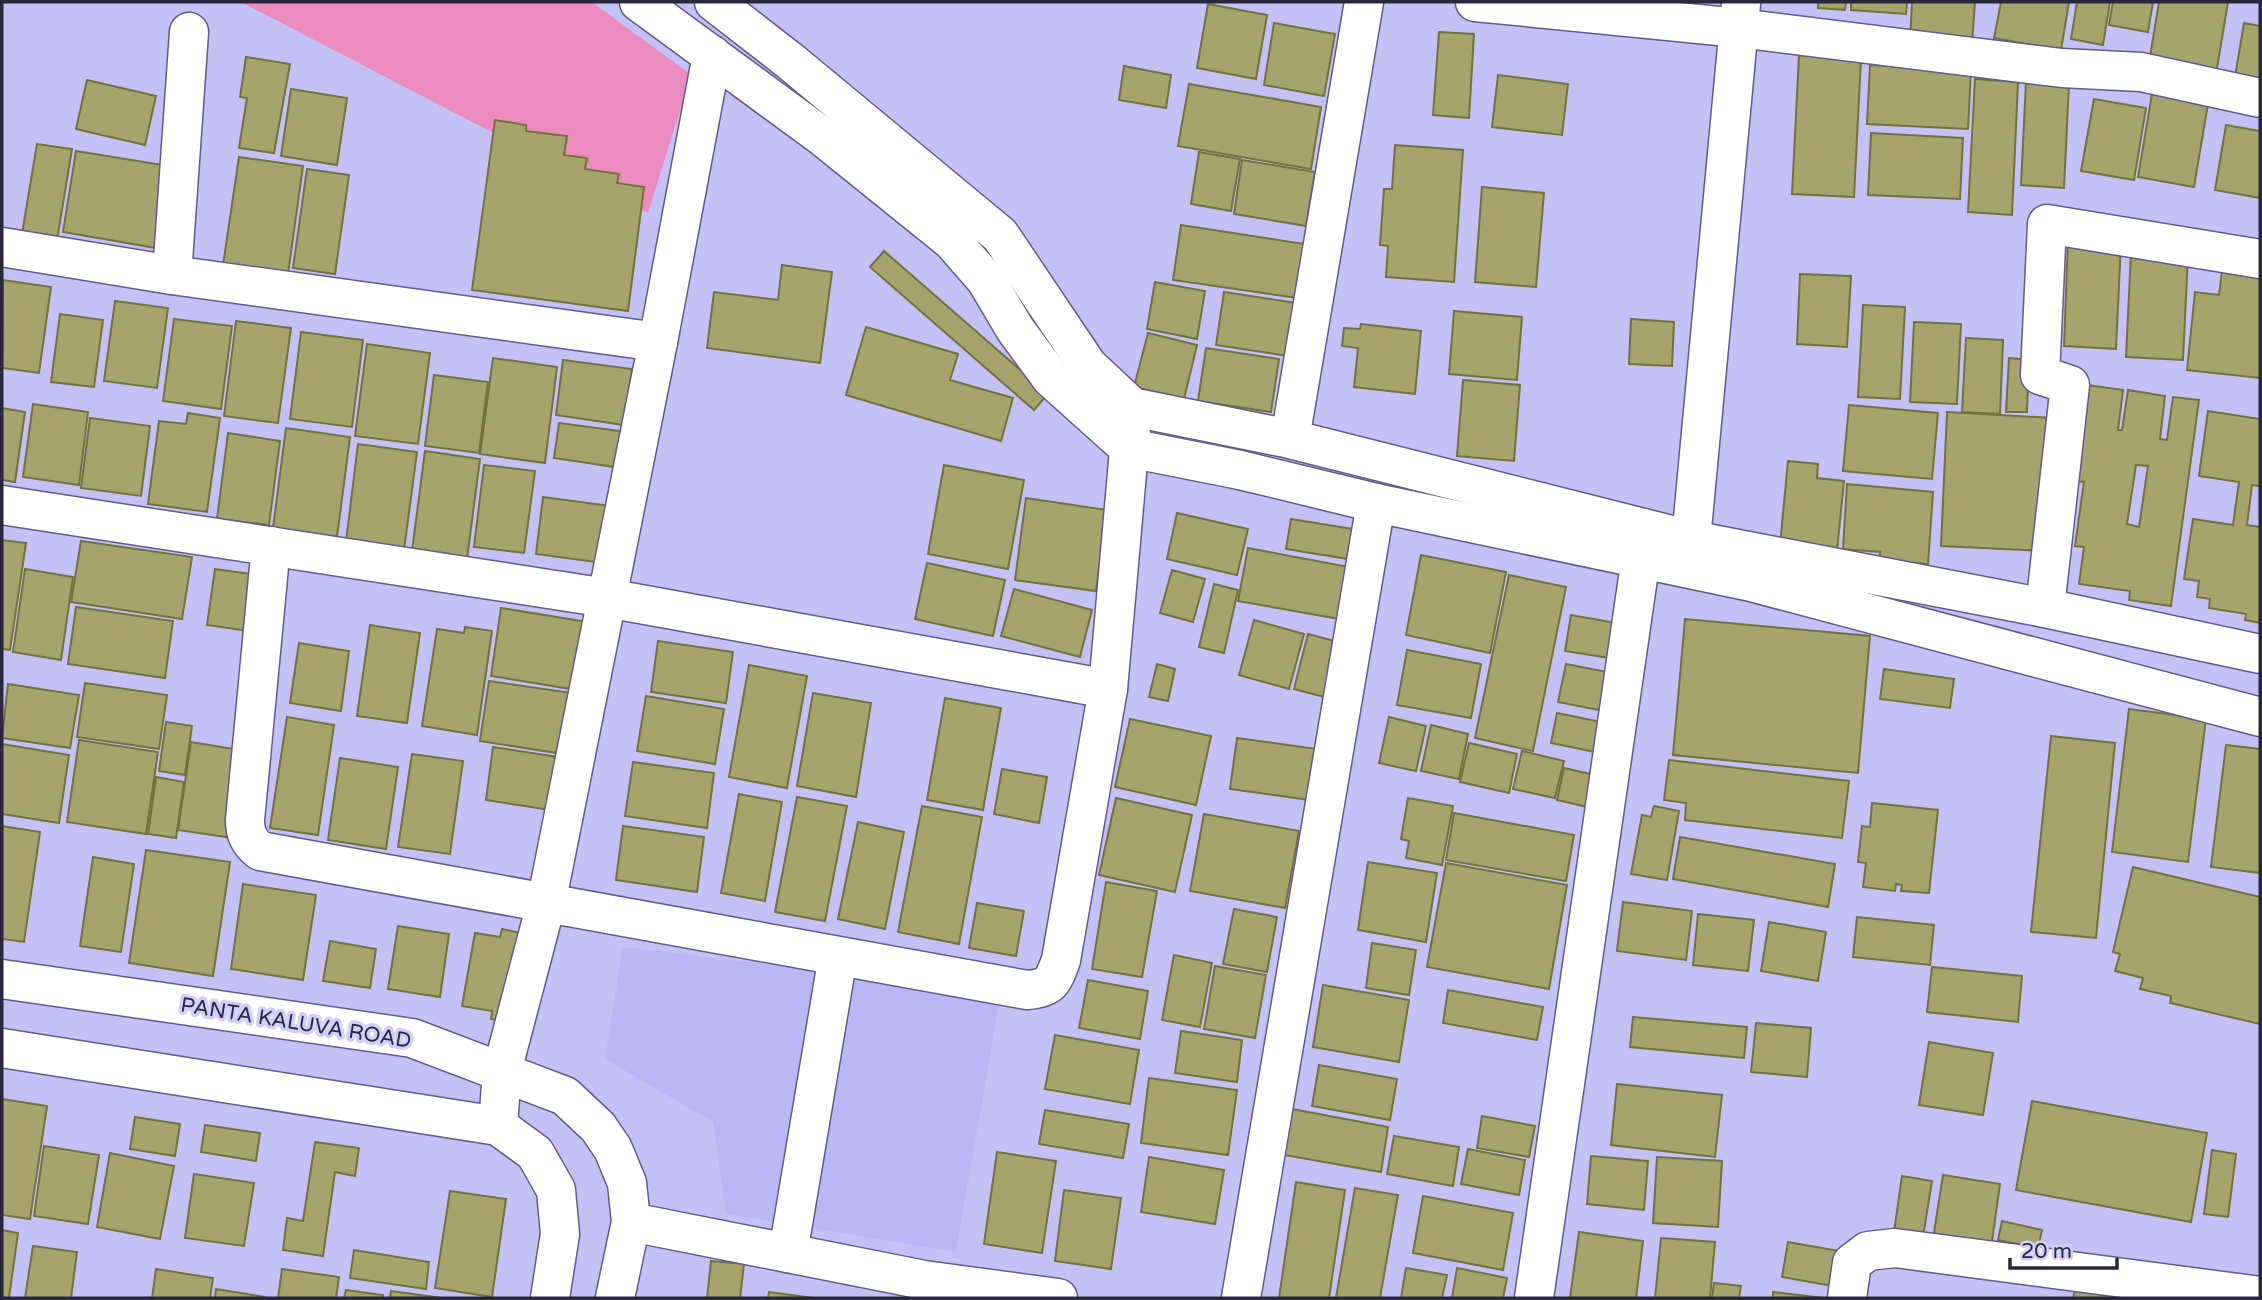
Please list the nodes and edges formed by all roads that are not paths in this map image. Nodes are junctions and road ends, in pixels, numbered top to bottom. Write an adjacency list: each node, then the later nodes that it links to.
1 (639, 2): 7 (street)
2 (714, 2): 13 (street)
3 (1364, 2): 14 (street)
4 (1475, 2): 5 (street)
5 (1740, 15): 8 (street); 20 (street)
6 (189, 32): 11 (street)
7 (712, 55): 12 (street); 15 (street)
8 (2260, 98)
9 (2, 247): 11 (street)
10 (2260, 259): 22 (street)
11 (172, 275): 12 (street)
12 (658, 342): 21 (street)
13 (1132, 407): 14 (street); 15 (street)
14 (1290, 439): 18 (street)
15 (1129, 448): 16 (street); 24 (street)
16 (1376, 503): 18 (street); 38 (street)
17 (2, 505): 19 (street)
18 (1642, 542): 20 (street); 39 (street)
19 (271, 546): 21 (street); 26 (street)
20 (1688, 553): 22 (street); 25 (street)
21 (607, 598): 24 (street); 26 (street)
22 (2045, 608): 23 (street)
23 (2260, 654)
24 (1108, 689): 27 (street)
25 (2260, 717)
26 (546, 904): 27 (street); 30 (street)
27 (838, 957): 33 (street)
28 (2, 979): 30 (street, PANTA KALUVA ROAD)
29 (2, 1048): 31 (street)
30 (502, 1071): 31 (street); 32 (street, PANTA KALUVA ROAD)
31 (498, 1126): 35 (street)
32 (631, 1222): 33 (street); 36 (street, PANTA KALUVA ROAD)
33 (789, 1253): 37 (street)
34 (2260, 1296): 40 (street)
35 (550, 1298)
36 (615, 1298)
37 (1058, 1298)
38 (1241, 1298)
39 (1534, 1298)
40 (1847, 1298)

